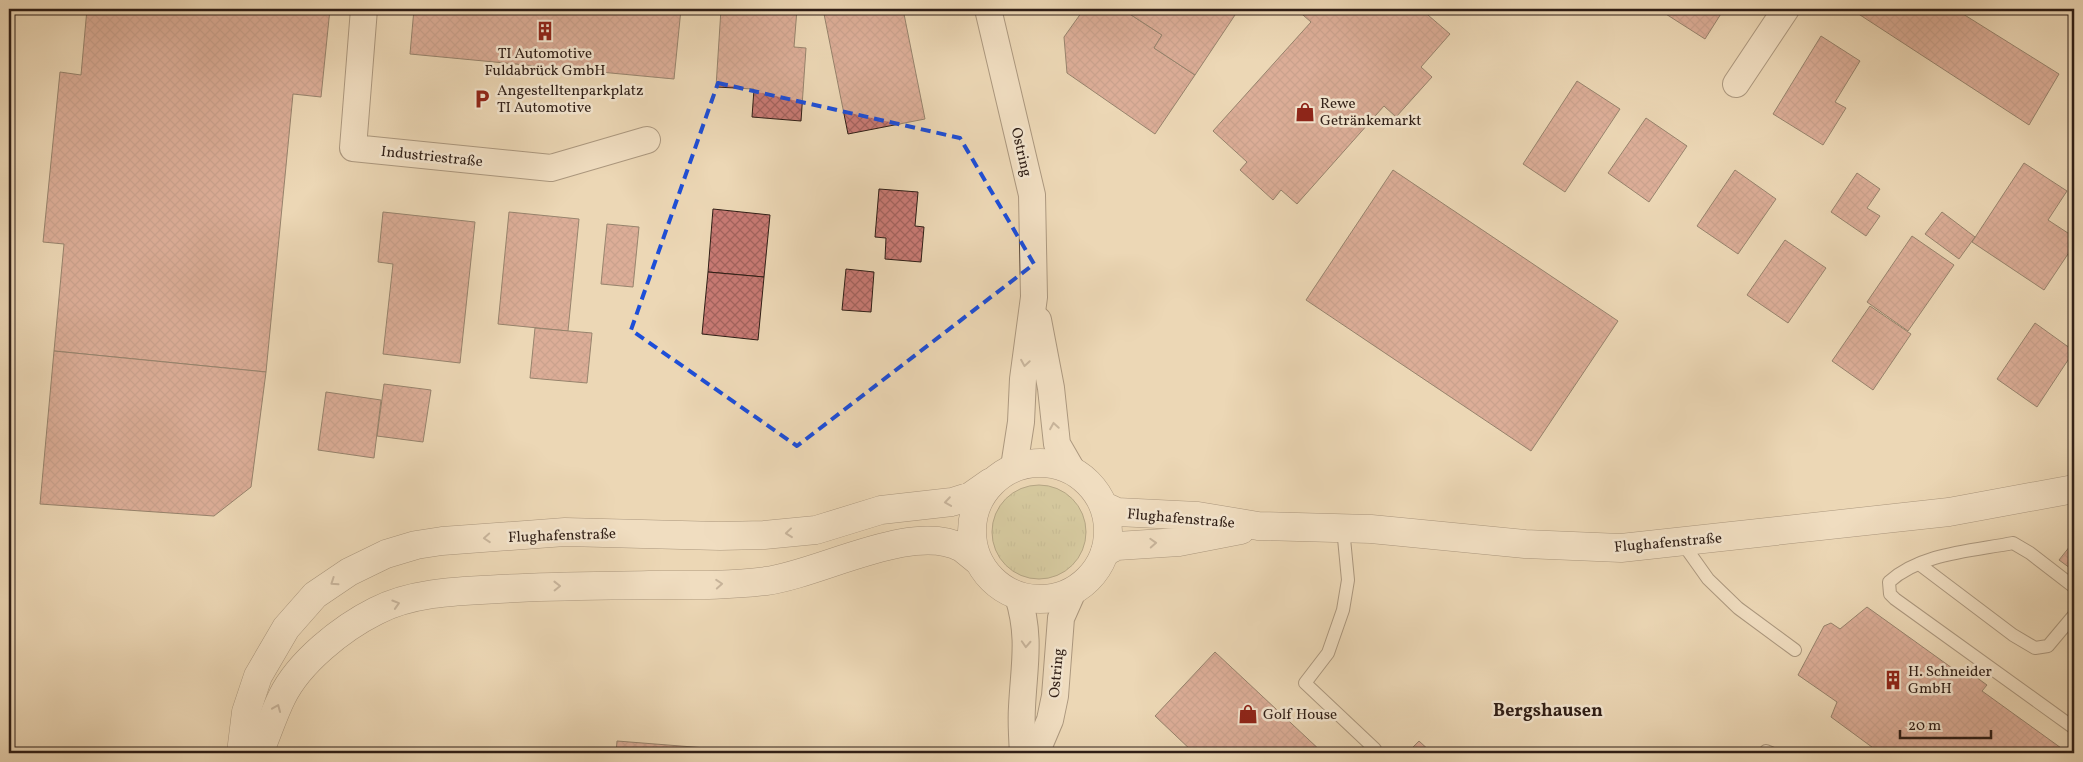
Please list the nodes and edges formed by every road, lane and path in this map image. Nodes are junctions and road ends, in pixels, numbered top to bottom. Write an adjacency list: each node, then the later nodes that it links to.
1 (364, 9): 5 (street, Industriestraße)
2 (988, 9): 6 (street, Ostring)
3 (1786, 9): 4 (street)
4 (1736, 84)
5 (647, 140)
6 (1034, 297): 7 (street, Ostring, one-way to 7); 8 (street, Ostring, one-way to 6)
7 (1014, 467): 8 (street); 9 (street)
8 (1072, 470): 11 (street)
9 (992, 482): 16 (street); 25 (street, Flughafenstraße, one-way to 25)
10 (2074, 488): 14 (street, Flughafenstraße)
11 (1104, 506): 12 (street, Flughafenstraße); 15 (street)
12 (1258, 526): 13 (street, Flughafenstraße); 15 (street, Flughafenstraße, one-way to 12)
13 (1343, 528): 14 (street, Flughafenstraße); 24 (lane)
14 (1680, 541): 22 (lane)
15 (1105, 552): 19 (street)
16 (978, 561): 20 (street); 26 (street, one-way to 16)
17 (1919, 564): 18 (lane); 21 (lane); 23 (lane)
18 (2074, 587)
19 (1073, 591): 20 (street); 28 (street, Ostring)
20 (1018, 596): 27 (street, Ostring, one-way to 27)
21 (2074, 615)
22 (1795, 650)
23 (2073, 725)
24 (1375, 749)
25 (241, 753)
26 (259, 753)
27 (1023, 753)
28 (1036, 753)

